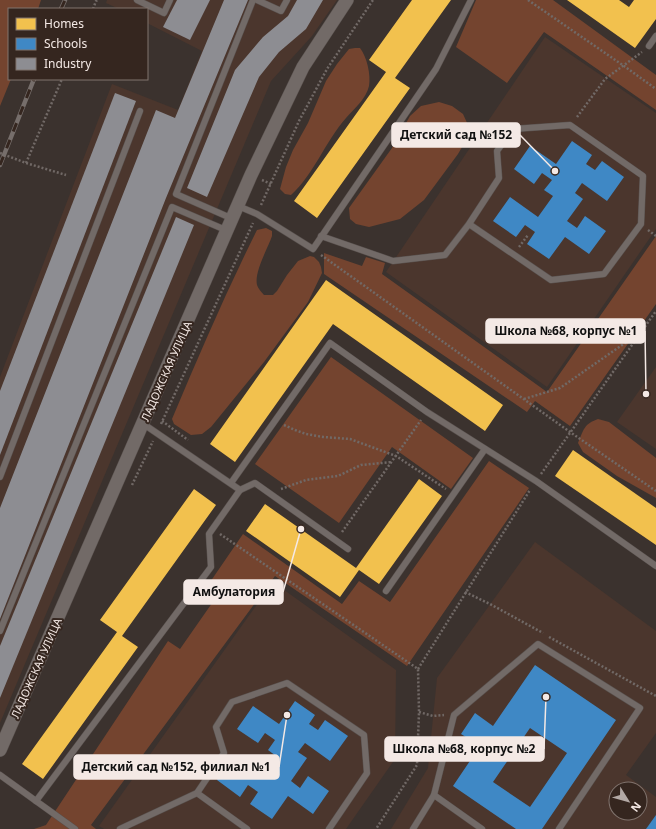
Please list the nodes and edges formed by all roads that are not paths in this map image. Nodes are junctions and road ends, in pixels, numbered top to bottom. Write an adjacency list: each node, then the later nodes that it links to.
1 (137, 0): 2 (lane)
2 (170, 0)
3 (253, 0): 12 (lane)
4 (257, 0): 5 (lane)
5 (287, 0)
6 (348, 0): 11 (street, ЛАДОЖСКАЯ УЛИЦА)
7 (470, 0): 15 (lane)
8 (656, 36): 9 (lane)
9 (649, 46)
10 (140, 111): 18 (lane)
11 (238, 206): 12 (street, ЛАДОЖСКАЯ УЛИЦА); 15 (lane)
12 (233, 219): 14 (street, ЛАДОЖСКАЯ УЛИЦА)
13 (469, 224): 13 (lane); 15 (lane)
14 (228, 231): 16 (street, ЛАДОЖСКАЯ УЛИЦА); 24 (lane)
15 (321, 236)
16 (142, 423): 19 (lane); 25 (street, ЛАДОЖСКАЯ УЛИЦА)
17 (485, 450): 19 (lane); 22 (lane); 23 (lane)
18 (0, 477)
19 (231, 483): 20 (lane)
20 (240, 490): 21 (lane); 29 (lane)
21 (348, 549)
22 (656, 566)
23 (386, 591)
24 (0, 631)
25 (0, 750)
26 (0, 775): 29 (lane)
27 (197, 793): 31 (lane); 32 (lane); 33 (lane)
28 (434, 795): 34 (lane); 35 (lane); 36 (lane)
29 (36, 802): 30 (lane)
30 (75, 829)
31 (120, 829)
32 (247, 829)
33 (329, 829)
34 (413, 829)
35 (482, 829)
36 (558, 829)

